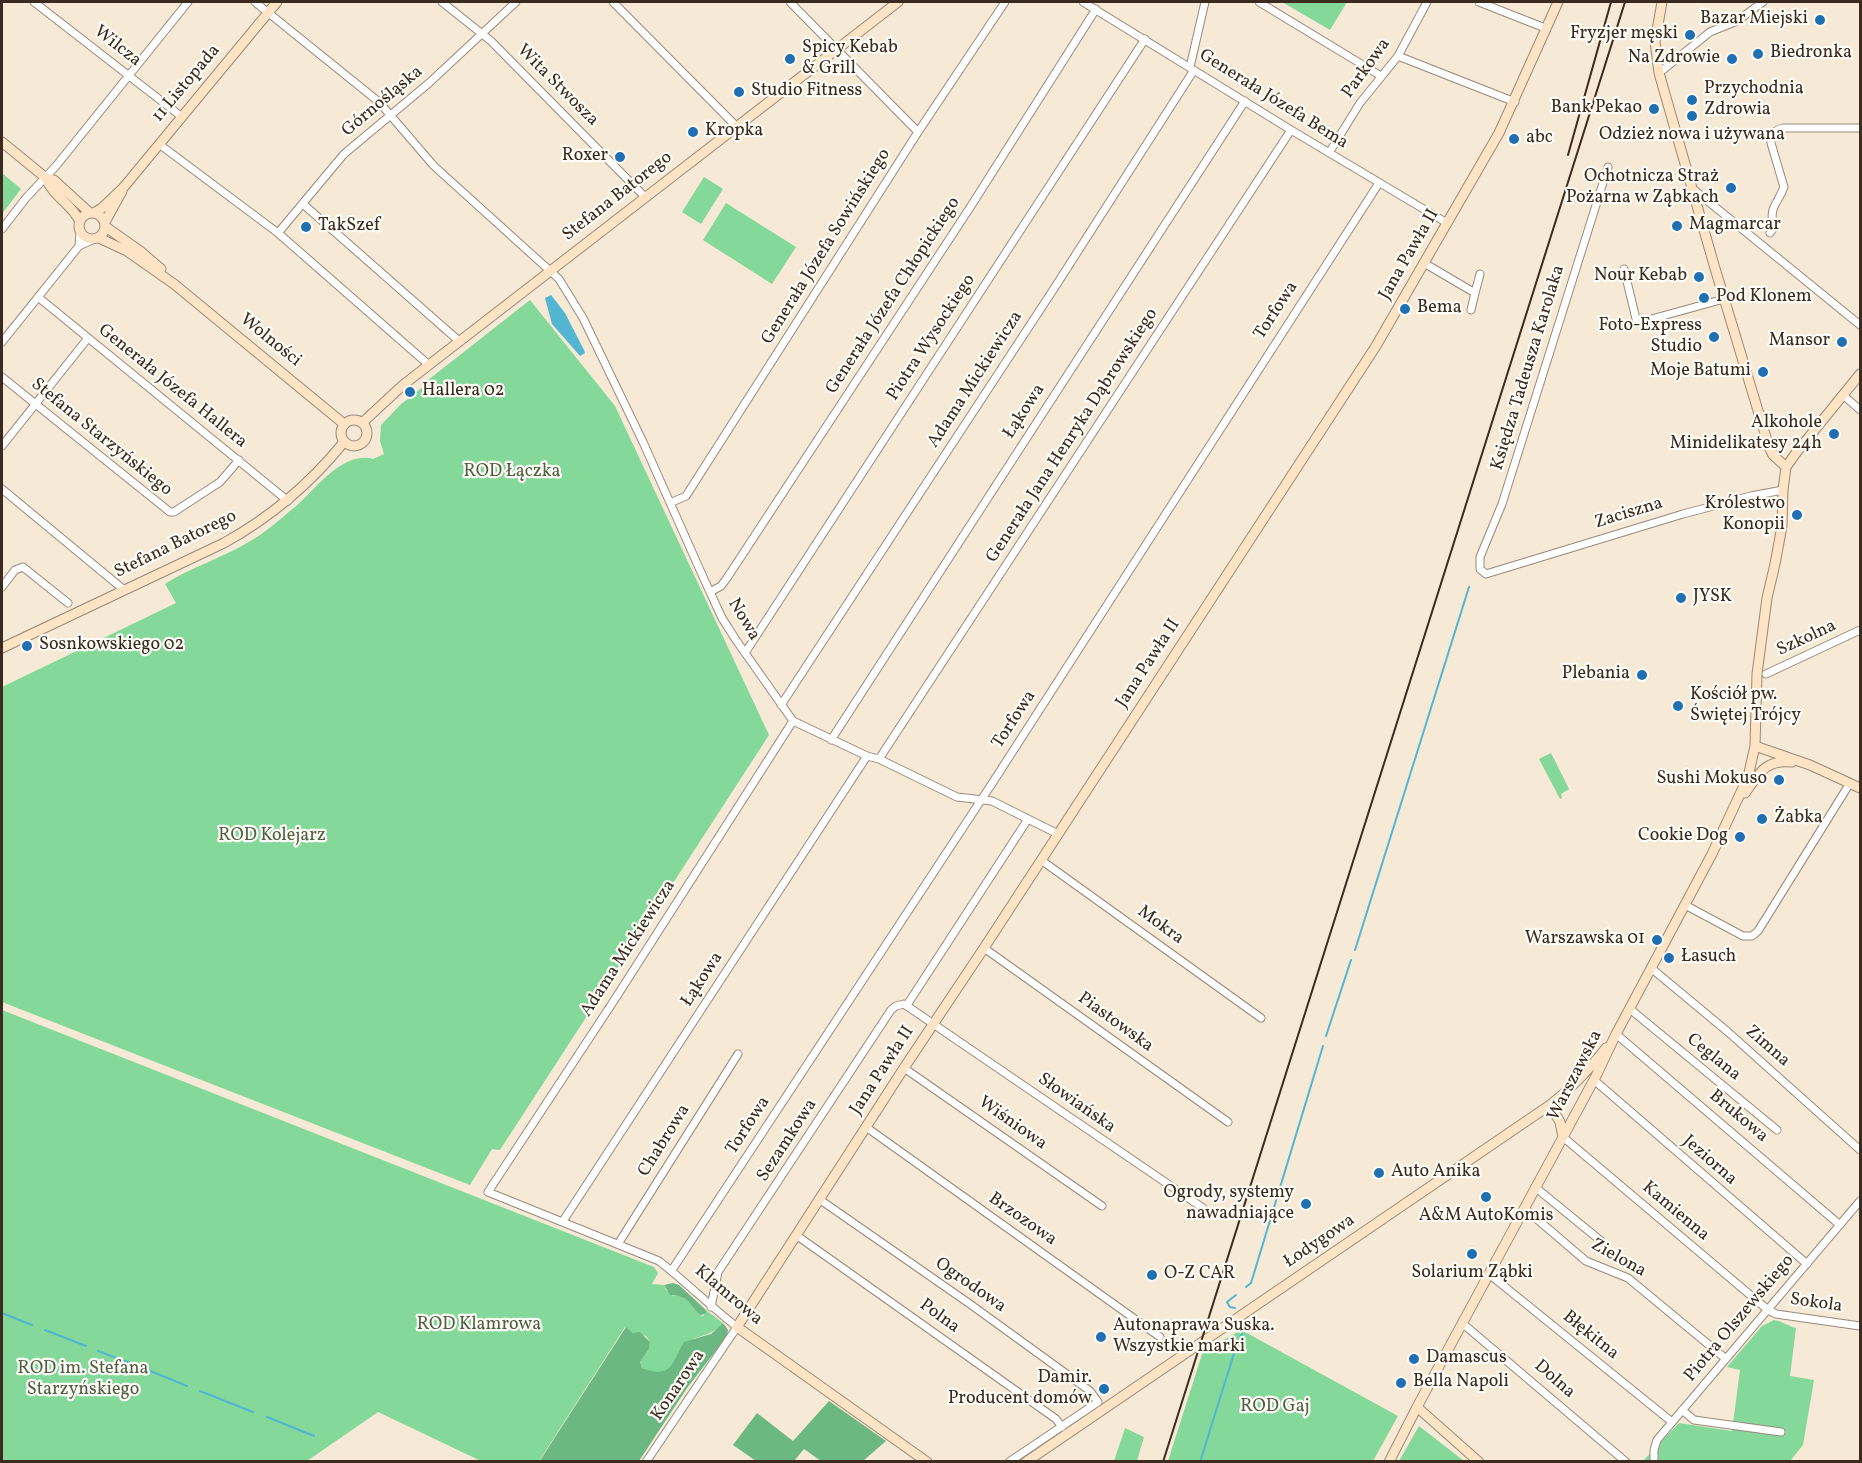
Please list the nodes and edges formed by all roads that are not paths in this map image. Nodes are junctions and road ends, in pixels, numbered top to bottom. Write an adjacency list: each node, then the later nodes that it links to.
1 (34, 2): 28 (street, Wilcza)
2 (188, 2): 28 (street)
3 (255, 2): 20 (street, Nowa)
4 (277, 2): 20 (street, 11 Listopada)
5 (442, 2): 22 (street, Wita Stwosza)
6 (516, 2): 22 (street, Górnośląska)
7 (613, 2): 34 (street)
8 (790, 2): 24 (street)
9 (898, 2): 24 (street, Stefana Batorego)
10 (1005, 2): 37 (street, Generała Józefa Sowińskiego)
11 (1083, 2): 19 (street, Generała Józefa Bema)
12 (1206, 2): 26 (street, Adama Mickiewicza)
13 (1259, 2): 29 (street)
14 (1427, 2): 25 (street, Parkowa)
15 (1479, 2): 21 (street)
16 (1558, 2): 21 (street, Jana Pawła II)
17 (1662, 2): 27 (street)
18 (1763, 2): 27 (street)
19 (1096, 9): 23 (street, Generała Józefa Bema); 89 (street, Generała Józefa Chłopickiego)
20 (268, 13): 32 (street, Nowa); 33 (street, 11 Listopada)
21 (1545, 28): 31 (street, Jana Pawła II)
22 (482, 33): 32 (street, Górnośląska); 46 (street, Wita Stwosza)
23 (1145, 39): 26 (street, Generała Józefa Bema); 93 (street, Piotra Wysockiego)
24 (837, 49): 34 (street, Stefana Batorego); 37 (street)
25 (1398, 56): 29 (street, Parkowa); 31 (street)
26 (1192, 68): 30 (street, Generała Józefa Bema); 95 (street, Adama Mickiewicza)
27 (1659, 73): 45 (street)
28 (129, 75): 33 (street, Wilcza); 42 (street)
29 (1381, 76): 40 (street, Parkowa)
30 (1245, 101): 36 (street, Generała Józefa Bema); 97 (street, Łąkowa)
31 (1515, 102): 49 (street, Jana Pawła II)
32 (390, 115): 47 (street, Górnośląska); 59 (street, Nowa)
33 (182, 117): 39 (street, 11 Listopada)
34 (737, 127): 46 (street, Stefana Batorego)
35 (1860, 128): 54 (street)
36 (1291, 130): 40 (street, Generała Józefa Bema); 100 (street, Generała Jana Henryka Dąbrowskiego)
37 (918, 132): 85 (street, Generała Józefa Sowińskiego)
38 (2, 142): 42 (street)
39 (159, 144): 44 (street, 11 Listopada); 53 (street)
40 (1329, 153): 43 (street, Generała Józefa Bema)
41 (1608, 167): 86 (street, Księdza Tadeusza Karolaka)
42 (45, 178): 48 (street); 51 (street); 52 (street)
43 (1379, 183): 49 (street, Generała Józefa Bema); 104 (street, Torfowa)
44 (123, 188): 48 (street, 11 Listopada); 50 (street, 11 Listopada)
45 (1691, 188): 64 (street); 66 (street)
46 (645, 197): 59 (street, Stefana Batorego)
47 (303, 204): 53 (street, Górnośląska); 68 (street)
48 (92, 213): 50 (street); 51 (street)
49 (1447, 223): 57 (street, Jana Pawła II)
50 (105, 224): 55 (street); 61 (street, Wolności)
51 (80, 226): 55 (street); 56 (street)
52 (2, 229)
53 (278, 233): 70 (street)
54 (1770, 233)
55 (96, 239): 56 (street); 61 (street, Wolności)
56 (79, 246): 63 (street)
57 (1424, 263): 62 (street); 107 (street, Jana Pawła II)
58 (1624, 269): 64 (street)
59 (549, 271): 68 (street, Stefana Batorego); 85 (street, Nowa)
60 (1480, 274): 62 (street)
61 (174, 284): 77 (street, Wolności)
62 (1475, 293): 65 (street)
63 (38, 297): 67 (street, Generała Józefa Hallera); 69 (street)
64 (1724, 299): 81 (street)
65 (1471, 310)
66 (1860, 325)
67 (88, 338): 74 (street); 80 (street, Generała Józefa Hallera)
68 (459, 341): 70 (street, Stefana Batorego)
69 (2, 342)
70 (429, 364): 76 (street, Stefana Batorego)
71 (1860, 374): 73 (street)
72 (2, 377): 74 (street, Stefana Starzyńskiego)
73 (1844, 394): 75 (street); 81 (street)
74 (34, 404): 79 (street); 80 (street, Stefana Starzyńskiego)
75 (1860, 410)
76 (362, 423): 77 (street); 78 (street)
77 (344, 424): 78 (street)
78 (344, 442): 84 (street, Stefana Batorego)
79 (2, 446)
80 (239, 460): 84 (street, Generała Józefa Hallera)
81 (1786, 467): 83 (street, Warszawska)
82 (2, 489): 88 (street)
83 (1783, 490): 86 (street, Zaciszna); 98 (street, Warszawska)
84 (288, 501): 88 (street, Stefana Batorego)
85 (670, 503): 89 (street, Nowa)
86 (1486, 573)
87 (2, 587): 90 (street)
88 (123, 589): 92 (street, Stefana Batorego)
89 (710, 592): 93 (street, Nowa)
90 (68, 603)
91 (1860, 630): 94 (street, Szkolna)
92 (2, 648)
93 (745, 653): 95 (street, Nowa)
94 (1766, 674)
95 (781, 705): 96 (street, Nowa)
96 (793, 721): 97 (street, Nowa); 127 (street, Adama Mickiewicza)
97 (831, 740): 99 (street, Nowa)
98 (1755, 746): 101 (street); 105 (street, Warszawska)
99 (867, 756): 100 (street, Nowa); 133 (street, Łąkowa)
100 (879, 759): 104 (street, Nowa)
101 (1810, 765): 102 (street); 105 (street)
102 (1850, 783): 103 (street); 109 (street)
103 (1860, 788)
104 (981, 800): 106 (street, Nowa); 139 (street, Torfowa)
105 (1736, 805): 109 (street, Warszawska)
106 (1028, 819): 107 (street, Nowa); 112 (street, Sezamkowa)
107 (1058, 834): 108 (street, Jana Pawła II)
108 (1041, 860): 110 (street, Jana Pawła II); 114 (street, Mokra)
109 (1685, 905): 111 (street, Warszawska)
110 (984, 948): 115 (street, Jana Pawła II); 121 (street, Piastowska)
111 (1651, 968): 113 (street, Warszawska); 125 (street, Zimna)
112 (907, 1005): 115 (street); 141 (street, Sezamkowa)
113 (1629, 1009): 116 (street, Warszawska); 123 (street, Ceglana)
114 (1261, 1018)
115 (934, 1023): 118 (street, Jana Pawła II); 131 (street, Słowiańska)
116 (1616, 1034): 119 (street, Warszawska); 120 (street, Łodygowa); 134 (street, Brukowa)
117 (738, 1054): 137 (street, Chabrowa)
118 (904, 1068): 122 (street, Jana Pawła II); 130 (street, Wiśniowa)
119 (1594, 1080): 124 (street, Warszawska); 138 (street, Jeziorna)
120 (1550, 1105): 124 (street); 156 (street, Łodygowa)
121 (1228, 1122)
122 (866, 1127): 128 (street, Jana Pawła II); 146 (street, Brzozowa)
123 (1777, 1130)
124 (1563, 1137): 126 (street, Warszawska); 142 (street, Kamienna)
125 (1860, 1150)
126 (1535, 1187): 132 (street, Warszawska); 136 (street)
127 (488, 1192): 133 (street, Klamrowa)
128 (819, 1199): 135 (street, Jana Pawła II); 151 (street, Ogrodowa)
129 (1860, 1201): 134 (street, Piotra Olszewskiego)
130 (1102, 1206)
131 (1203, 1208)
132 (1524, 1208): 140 (street, Warszawska); 147 (street, Zielona)
133 (563, 1221): 137 (street, Klamrowa)
134 (1840, 1225): 138 (street, Piotra Olszewskiego)
135 (796, 1235): 145 (street, Jana Pawła II); 151 (street, Polna)
136 (1600, 1241)
137 (618, 1244): 139 (street, Klamrowa)
138 (1807, 1264): 142 (street, Piotra Olszewskiego)
139 (672, 1270): 141 (street, Klamrowa)
140 (1489, 1274): 143 (street, Warszawska); 150 (street, Błękitna)
141 (711, 1307): 145 (street, Klamrowa)
142 (1768, 1310): 144 (street, Sokola); 147 (street, Piotra Olszewskiego)
143 (1462, 1323): 149 (street, Warszawska); 159 (street, Dolna)
144 (1860, 1326)
145 (737, 1327): 153 (street, Konarowa); 154 (street, Klamrowa)
146 (1160, 1337)
147 (1726, 1359): 148 (street, Piotra Olszewskiego)
148 (1682, 1410): 150 (street, Piotra Olszewskiego); 152 (street)
149 (1415, 1411): 157 (street, Warszawska); 158 (street)
150 (1672, 1422): 160 (street, Piotra Olszewskiego)
151 (1062, 1427): 155 (street)
152 (1781, 1432)
153 (646, 1461)
154 (927, 1461)
155 (1009, 1461)
156 (1026, 1461)
157 (1389, 1461)
158 (1479, 1461)
159 (1626, 1461)
160 (1654, 1461)

